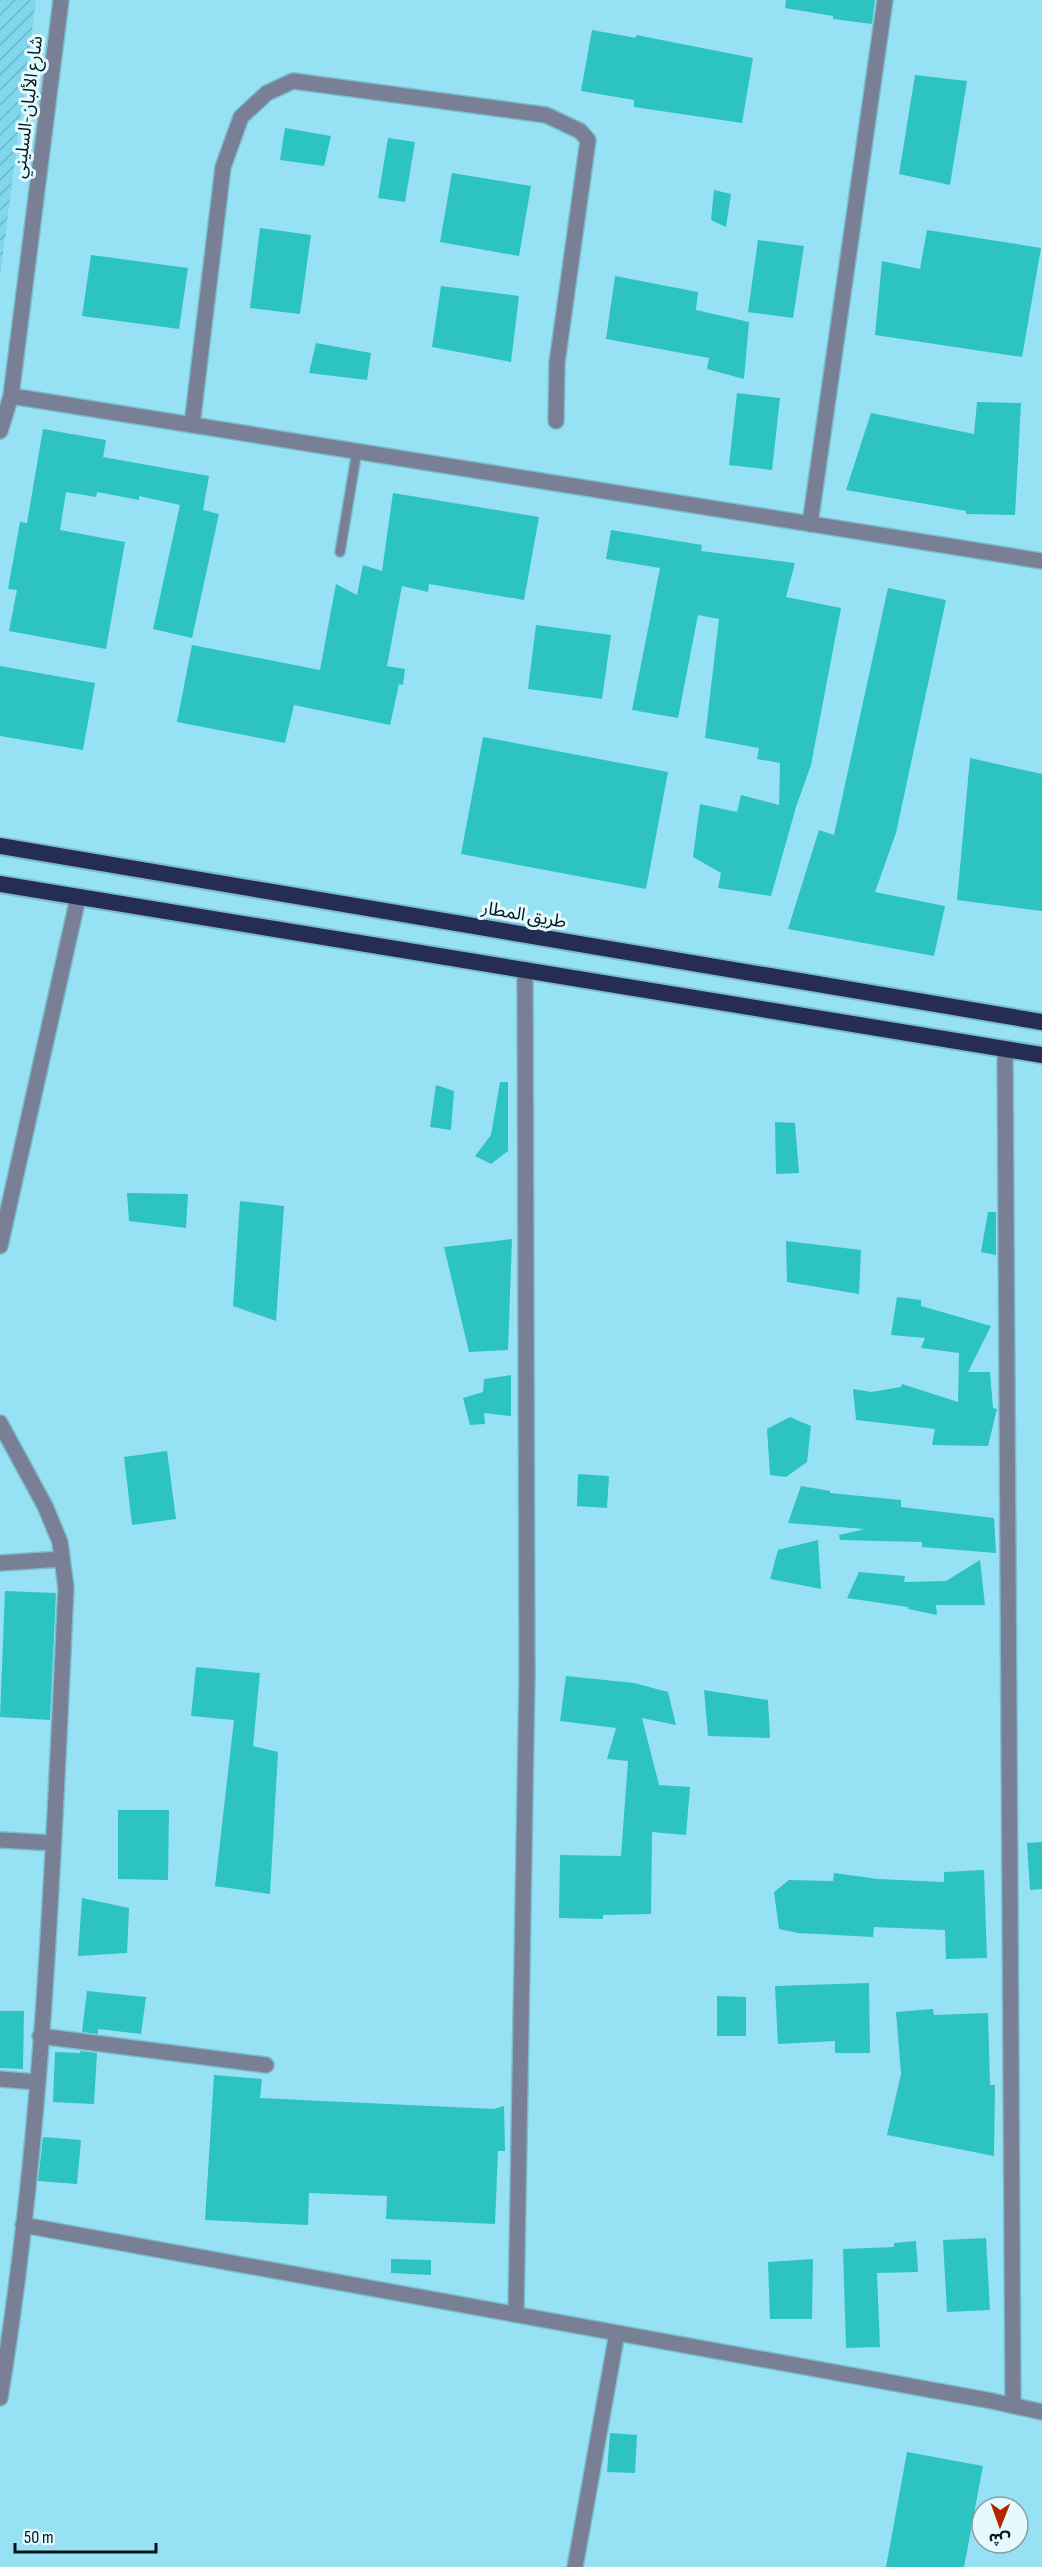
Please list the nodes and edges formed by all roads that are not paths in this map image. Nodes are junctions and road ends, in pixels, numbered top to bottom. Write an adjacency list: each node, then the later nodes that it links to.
1 (61, 0): 3 (street, شارع الألبان-السليني)
2 (885, 0): 8 (street)
3 (5, 395): 5 (street); 6 (street, شارع الألبان-السليني)
4 (555, 421): 5 (street)
5 (192, 425): 7 (street)
6 (0, 431)
7 (357, 451): 8 (street); 9 (lane)
8 (810, 524): 10 (street)
9 (340, 552)
10 (1042, 561)
11 (0, 846): 15 (highway, طريق المطار)
12 (0, 884): 13 (highway)
13 (78, 898): 14 (highway); 18 (street)
14 (525, 969): 16 (highway); 29 (street)
15 (1042, 1022)
16 (1005, 1049): 17 (highway); 33 (street)
17 (1042, 1055)
18 (0, 1246)
19 (0, 1423): 20 (street)
20 (62, 1559): 21 (street); 23 (street)
21 (0, 1563)
22 (0, 1840): 23 (street)
23 (53, 1844): 24 (street)
24 (40, 2036): 25 (street); 27 (street)
25 (266, 2065)
26 (0, 2079): 27 (street)
27 (36, 2082): 28 (street)
28 (23, 2225): 29 (street); 30 (street)
29 (516, 2313): 31 (street)
30 (7, 2317): 32 (street)
31 (617, 2333): 33 (street); 35 (street)
32 (0, 2398)
33 (1013, 2406): 34 (street)
34 (1042, 2412)
35 (575, 2567)

